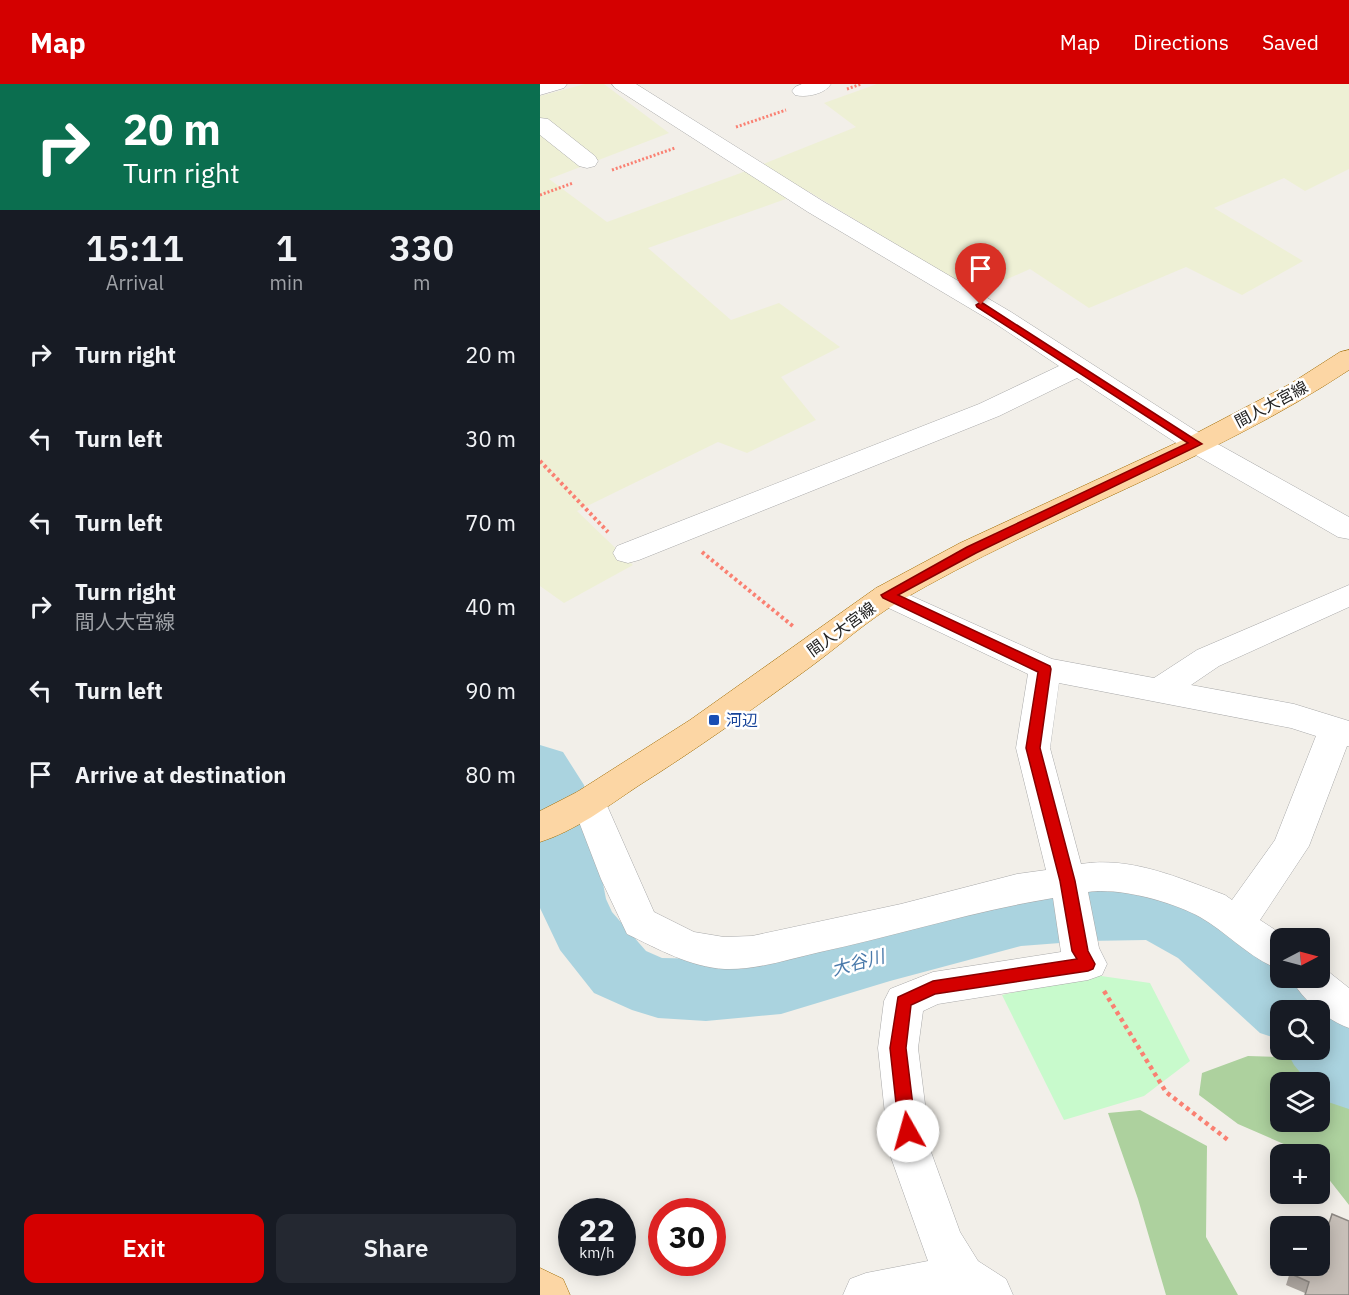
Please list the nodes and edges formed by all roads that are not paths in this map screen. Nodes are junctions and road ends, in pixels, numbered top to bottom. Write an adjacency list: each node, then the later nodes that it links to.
1 (622, 84): 5 (street)
2 (540, 124): 3 (street)
3 (591, 171)
4 (1349, 358): 6 (main road, 間人大宮線)
5 (1078, 367): 6 (street); 8 (street)
6 (1197, 444): 7 (street); 9 (main road, 間人大宮線)
7 (1349, 530)
8 (628, 553)
9 (887, 595): 11 (street); 14 (main road, 間人大宮線)
10 (1349, 595): 12 (street)
11 (1045, 669): 12 (street); 16 (street)
12 (1158, 690): 13 (street)
13 (1342, 732): 17 (street)
14 (583, 804): 15 (main road, 間人大宮線); 16 (street)
15 (540, 828)
16 (1070, 891): 17 (street); 21 (street)
17 (1236, 925): 18 (street)
18 (1270, 947)
19 (1322, 988): 20 (street)
20 (1349, 1011)
21 (976, 1285): 24 (street)
22 (540, 1290): 23 (main road)
23 (547, 1295)
24 (866, 1295)

